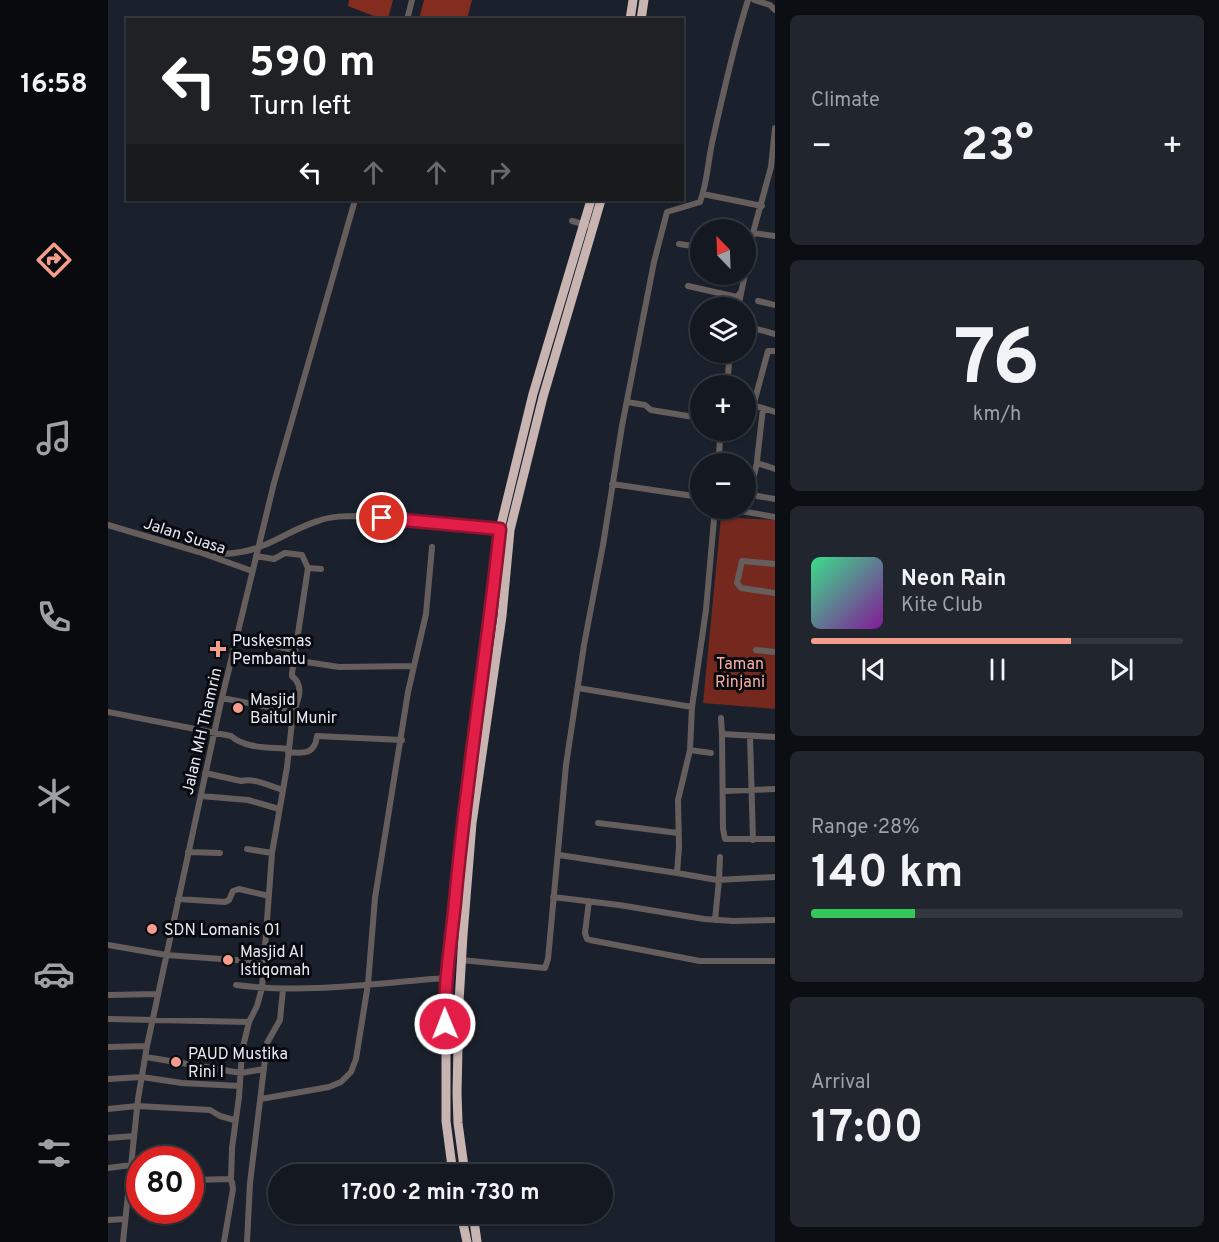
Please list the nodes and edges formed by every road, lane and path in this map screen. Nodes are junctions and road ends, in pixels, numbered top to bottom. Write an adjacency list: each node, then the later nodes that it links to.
1 (412, 0): 8 (street)
2 (633, 0): 9 (highway)
3 (644, 0): 10 (highway)
4 (748, 0): 14 (street)
5 (754, 0): 6 (street)
6 (772, 4): 7 (street)
7 (775, 10)
8 (408, 18)
9 (630, 18)
10 (641, 18)
11 (775, 128): 12 (street)
12 (766, 190): 13 (street); 18 (street)
13 (775, 192)
14 (703, 194): 18 (street); 35 (street)
15 (355, 201): 51 (street, Jalan MH Thamrin)
16 (591, 201): 21 (highway)
17 (601, 201): 21 (highway)
18 (762, 206): 20 (street)
19 (572, 221): 21 (street)
20 (756, 224)
21 (589, 225): 50 (highway)
22 (756, 233): 23 (street)
23 (775, 236)
24 (679, 244): 25 (street)
25 (690, 246)
26 (742, 285): 28 (street)
27 (688, 286): 28 (street)
28 (740, 293): 29 (street)
29 (739, 297)
30 (758, 301): 31 (street)
31 (775, 305)
32 (756, 329): 33 (street)
33 (775, 334)
34 (775, 351): 36 (street)
35 (627, 402): 38 (street); 42 (street)
36 (763, 408): 37 (street); 39 (street)
37 (775, 412)
38 (690, 416)
39 (757, 463): 40 (street); 41 (street)
40 (756, 467)
41 (775, 469)
42 (612, 484): 43 (street); 66 (street)
43 (690, 496)
44 (756, 496): 45 (street)
45 (775, 499)
46 (756, 514): 47 (street)
47 (775, 517)
48 (714, 519): 68 (street)
49 (108, 525): 53 (street, Jalan Suasa)
50 (505, 530): 51 (street); 72 (highway)
51 (258, 548): 53 (street); 54 (street, Jalan MH Thamrin)
52 (432, 548): 65 (street)
53 (199, 552): 58 (street, Jalan Suasa)
54 (256, 556): 56 (street); 58 (street, Jalan MH Thamrin)
55 (775, 564): 59 (street)
56 (308, 568): 57 (street); 61 (street)
57 (321, 569)
58 (252, 571): 60 (street, Jalan MH Thamrin)
59 (775, 593)
60 (237, 638): 61 (street); 67 (street, Jalan MH Thamrin)
61 (294, 650): 64 (street)
62 (756, 650): 63 (street)
63 (775, 652)
64 (292, 660): 65 (street); 70 (street)
65 (413, 666): 77 (street)
66 (578, 688): 68 (street); 96 (street)
67 (222, 698): 70 (street); 73 (street, Jalan MH Thamrin)
68 (692, 707): 78 (street)
69 (108, 712): 73 (street)
70 (293, 713): 79 (street)
71 (721, 718): 74 (street)
72 (481, 725): 107 (highway); 108 (highway)
73 (214, 733): 79 (street); 81 (street, Jalan MH Thamrin)
74 (722, 734): 75 (street); 85 (street)
75 (750, 736): 76 (street); 82 (street)
76 (775, 737)
77 (402, 740): 79 (street); 115 (street)
78 (690, 750): 80 (street); 89 (street)
79 (289, 751): 84 (street)
80 (711, 753)
81 (206, 773): 84 (street); 86 (street, Jalan MH Thamrin)
82 (752, 789): 83 (street); 85 (street); 91 (street)
83 (775, 789)
84 (283, 790): 87 (street)
85 (723, 791): 91 (street)
86 (201, 796): 87 (street); 93 (street, Jalan MH Thamrin)
87 (279, 809): 95 (street)
88 (598, 823): 89 (street)
89 (678, 833): 98 (street)
90 (775, 839): 91 (street)
91 (753, 840)
92 (247, 849): 95 (street)
93 (188, 852): 94 (street); 103 (street, Jalan MH Thamrin)
94 (220, 853)
95 (272, 853): 101 (street)
96 (559, 855): 98 (street); 102 (street)
97 (720, 857): 100 (street)
98 (677, 873): 100 (street)
99 (775, 877): 100 (street)
100 (719, 880): 105 (street)
101 (269, 896): 103 (street); 113 (street)
102 (553, 897): 104 (street); 111 (street)
103 (178, 899): 110 (street, Jalan MH Thamrin)
104 (589, 901): 105 (street); 112 (street)
105 (716, 920): 106 (street)
106 (775, 920)
107 (451, 935): 108 (highway); 114 (highway)
108 (463, 935): 111 (highway)
109 (108, 945): 110 (street)
110 (166, 955): 113 (street); 119 (street, Jalan MH Thamrin)
111 (461, 960): 121 (highway)
112 (775, 961)
113 (264, 962): 117 (street)
114 (446, 978): 115 (street); 122 (highway)
115 (368, 984): 118 (street); 136 (street)
116 (236, 985): 117 (street)
117 (262, 988): 118 (street); 125 (street)
118 (284, 989): 129 (street)
119 (158, 994): 120 (street); 124 (street, Jalan MH Thamrin)
120 (108, 995)
121 (459, 1002): 122 (highway); 131 (highway)
122 (444, 1003): 130 (highway)
123 (108, 1019): 124 (street)
124 (153, 1019): 125 (street); 126 (street, Jalan MH Thamrin)
125 (249, 1022): 132 (street)
126 (147, 1046): 127 (street); 128 (street, Jalan MH Thamrin)
127 (108, 1047)
128 (146, 1057): 132 (street); 133 (street, Jalan MH Thamrin)
129 (264, 1069): 132 (street); 136 (street)
130 (446, 1071): 131 (highway); 143 (highway)
131 (457, 1072): 144 (highway)
132 (241, 1073): 135 (street)
133 (142, 1077): 134 (street); 135 (street); 137 (street, Jalan MH Thamrin)
134 (108, 1080)
135 (240, 1086): 139 (street)
136 (261, 1100): 156 (street)
137 (137, 1106): 138 (street); 139 (street); 140 (street, Jalan MH Thamrin)
138 (108, 1109)
139 (234, 1120): 148 (street)
140 (134, 1136): 141 (street); 142 (street, Jalan MH Thamrin)
141 (108, 1138)
142 (133, 1146)
143 (452, 1164)
144 (464, 1164)
145 (126, 1166): 146 (street)
146 (108, 1168)
147 (204, 1180): 148 (street)
148 (231, 1180): 155 (street)
149 (126, 1210): 150 (street, Jalan MH Thamrin)
150 (125, 1219): 151 (street); 154 (street, Jalan MH Thamrin)
151 (108, 1220)
152 (463, 1224): 157 (highway)
153 (474, 1224): 158 (highway)
154 (123, 1242)
155 (224, 1242)
156 (247, 1242)
157 (466, 1242)
158 (477, 1242)

